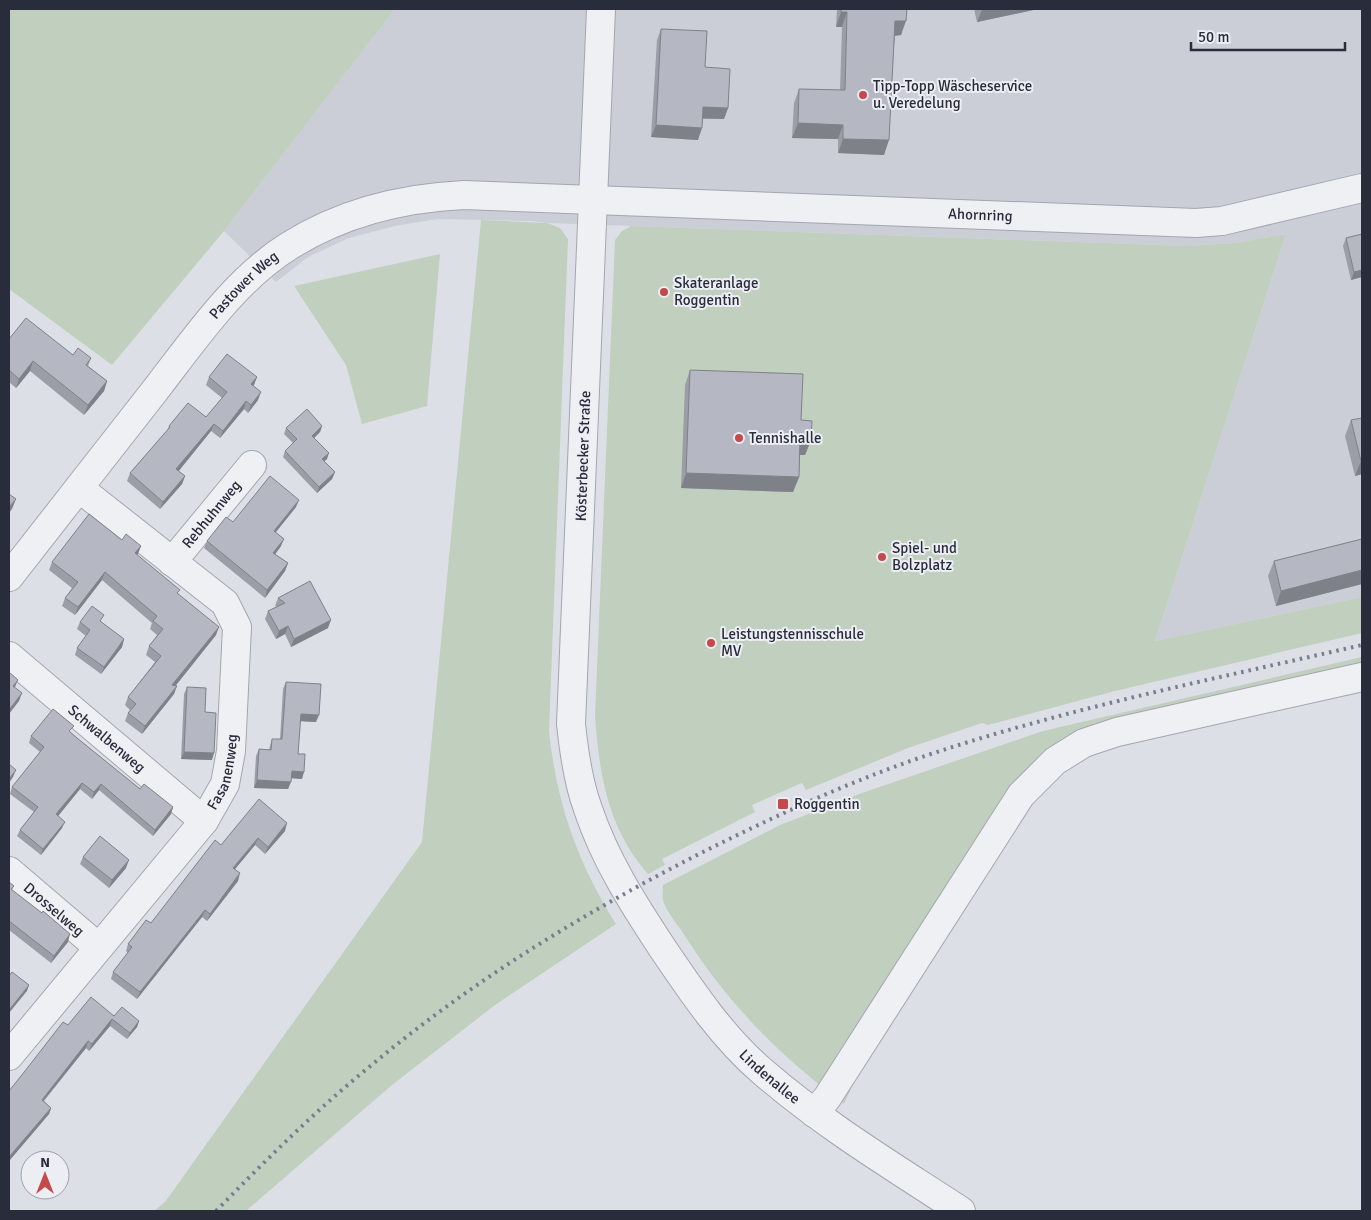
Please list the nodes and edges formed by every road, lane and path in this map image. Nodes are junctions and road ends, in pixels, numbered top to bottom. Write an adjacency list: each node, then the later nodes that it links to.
1 (601, 9): 3 (street, Kösterbecker Straße)
2 (1362, 188): 3 (street, Ahornring)
3 (594, 200): 5 (street, Pastower Weg); 12 (street, Kösterbecker Straße)
4 (252, 465): 6 (street, Rebhuhnweg)
5 (79, 488): 6 (street, Fasanenweg); 7 (street, Pastower Weg)
6 (172, 562): 10 (street, Fasanenweg)
7 (9, 577)
8 (9, 656): 10 (street, Schwalbenweg)
9 (1362, 678): 15 (street)
10 (204, 821): 13 (street, Fasanenweg)
11 (9, 871): 13 (street, Drosselweg)
12 (626, 892): 15 (street, Lindenallee)
13 (98, 947): 14 (street, Fasanenweg)
14 (9, 1056)
15 (814, 1113): 16 (street, Lindenallee)
16 (961, 1211)

